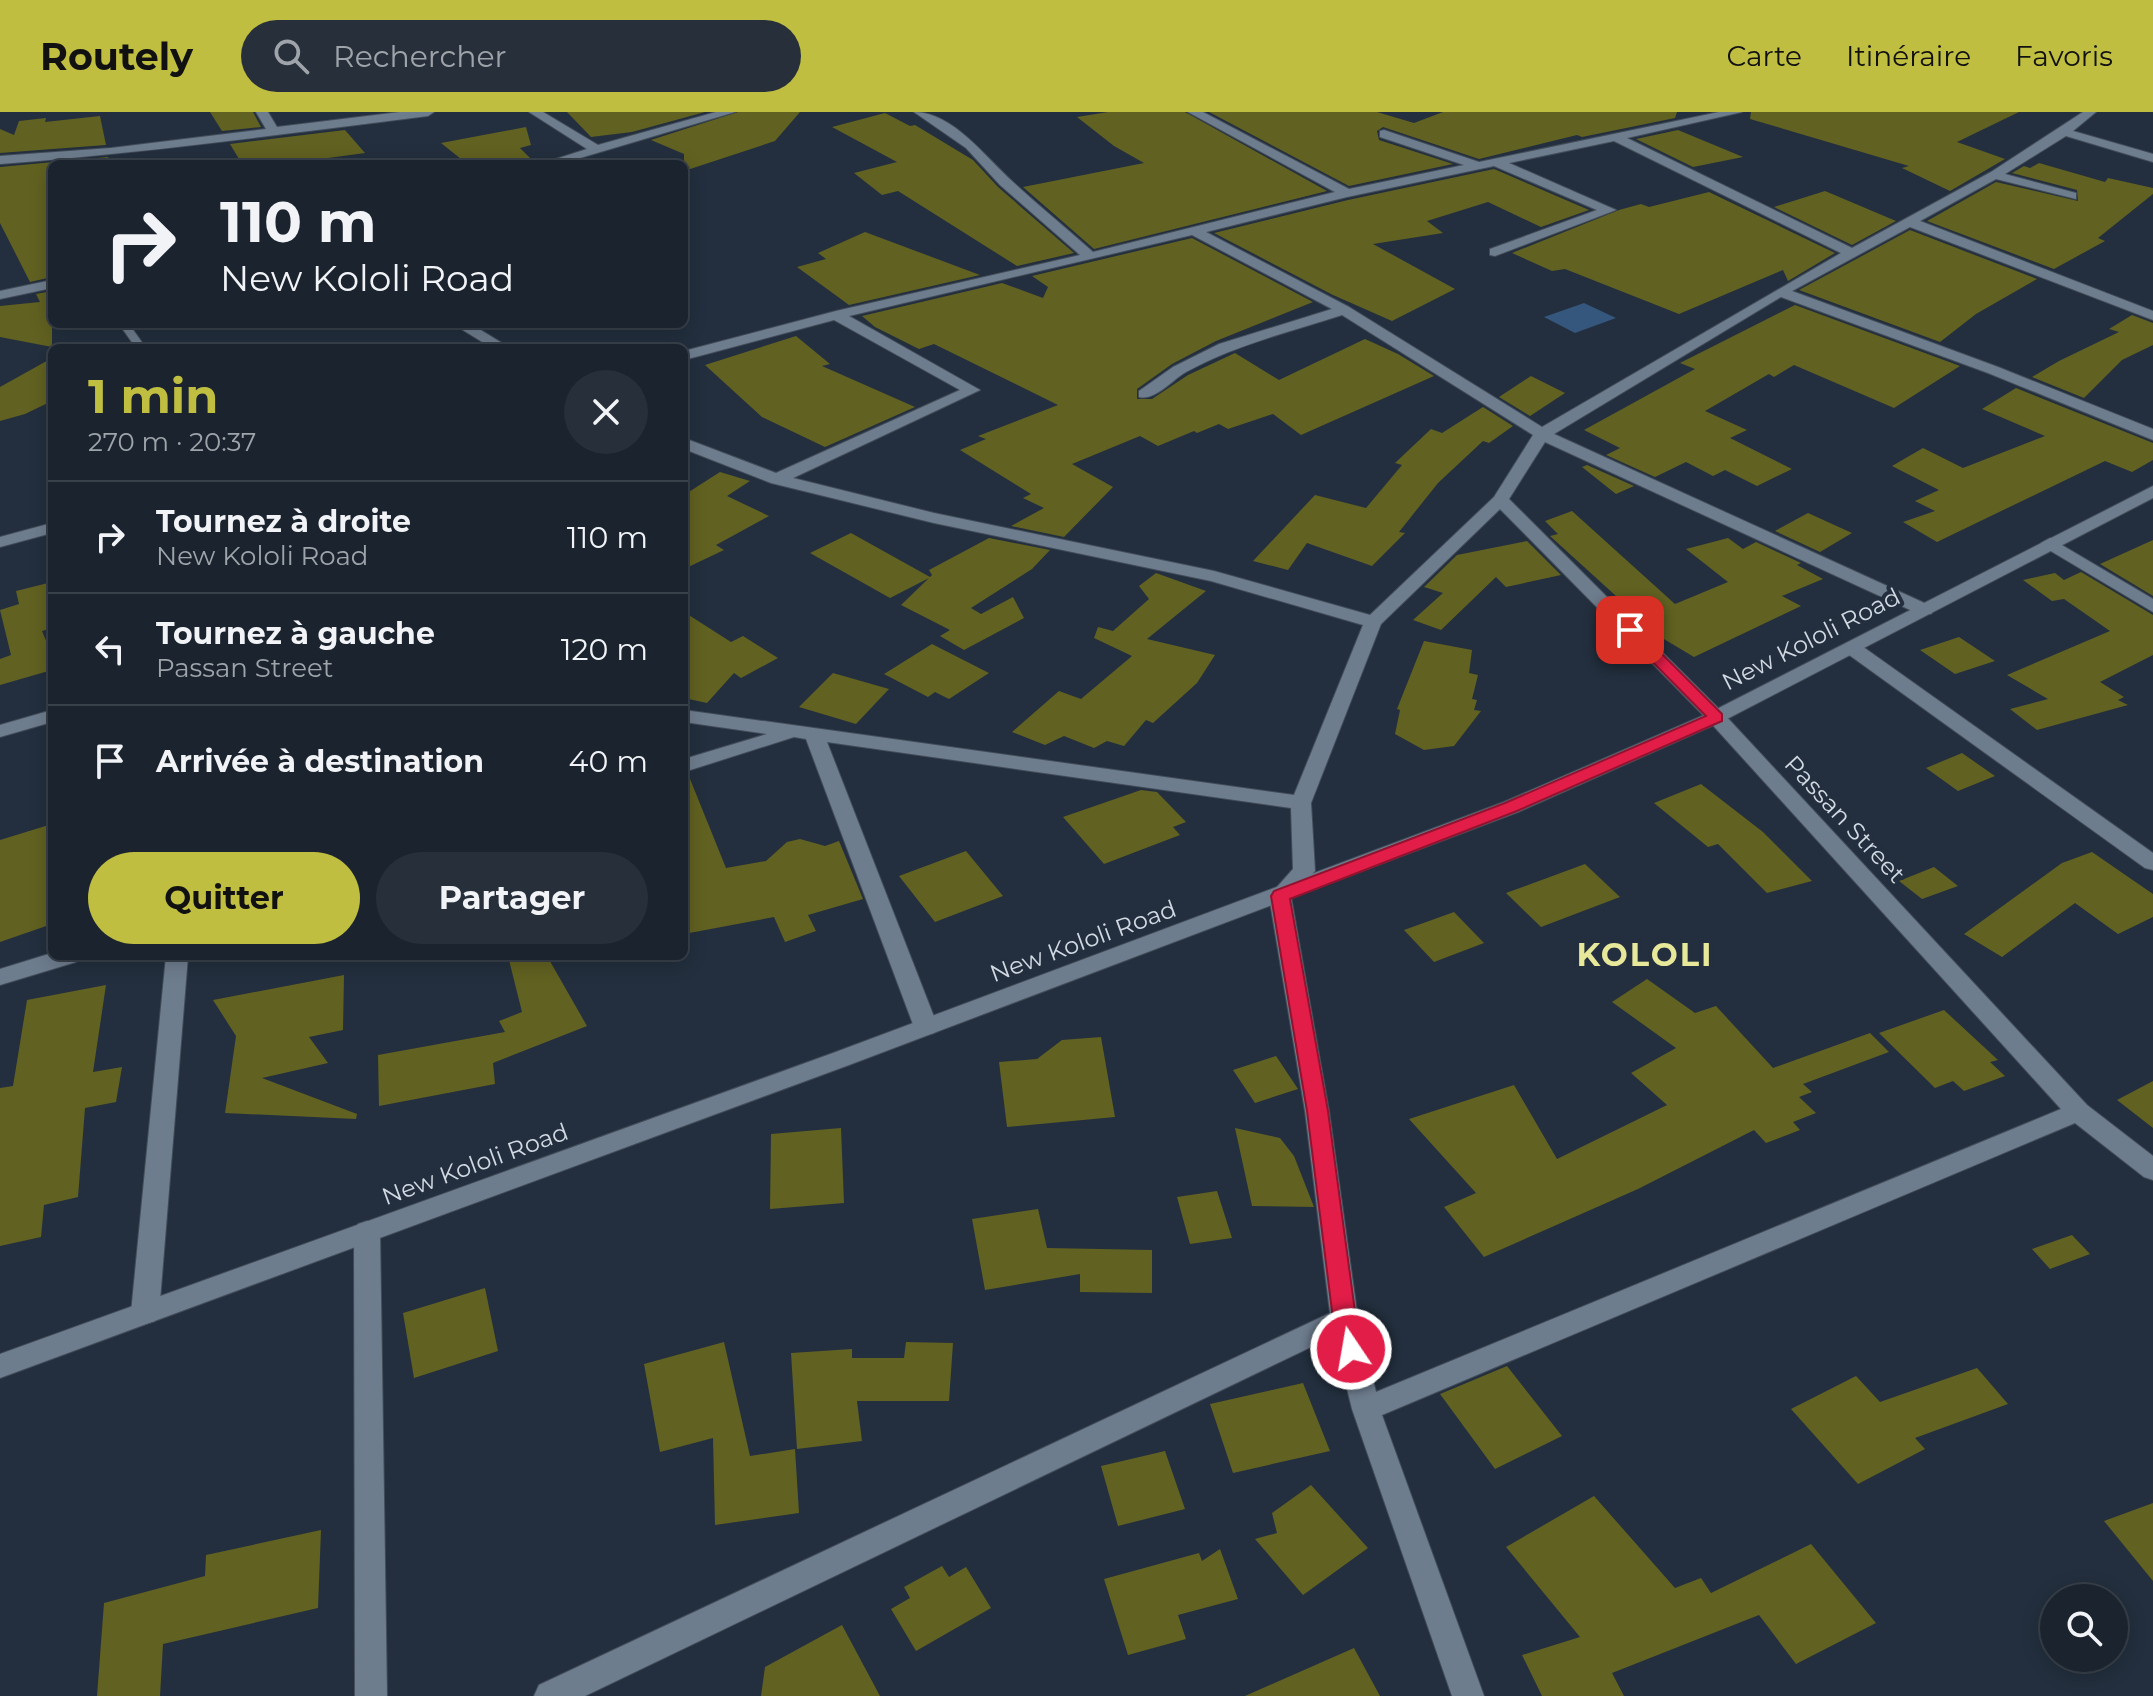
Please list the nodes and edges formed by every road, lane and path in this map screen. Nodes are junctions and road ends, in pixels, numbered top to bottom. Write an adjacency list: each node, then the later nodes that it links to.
1 (262, 112): 10 (street)
2 (428, 112): 10 (street)
3 (535, 112): 13 (street)
4 (729, 112): 13 (street)
5 (920, 112): 28 (street)
6 (1194, 112): 22 (street)
7 (1736, 112): 12 (street)
8 (2090, 112): 9 (street)
9 (2064, 132): 15 (street); 21 (street)
10 (274, 133): 14 (street)
11 (1384, 134): 20 (street)
12 (1617, 138): 19 (street); 27 (street)
13 (596, 149): 18 (street)
14 (111, 152): 16 (street); 17 (street)
15 (2153, 158)
16 (0, 160)
17 (129, 160)
18 (559, 160)
19 (1493, 161): 20 (street); 26 (street)
20 (1475, 164): 22 (street)
21 (1995, 175): 23 (street); 24 (street)
22 (1347, 193): 25 (street)
23 (2071, 196)
24 (1909, 222): 27 (street); 34 (street)
25 (1192, 230): 28 (street); 32 (street)
26 (1495, 252)
27 (1852, 253): 30 (street)
28 (1090, 256): 33 (street)
29 (48, 285): 31 (street)
30 (1780, 292): 39 (street); 40 (street)
31 (0, 295)
32 (1344, 310): 38 (street); 39 (street)
33 (836, 315): 37 (street); 42 (street)
34 (2153, 316)
35 (467, 328): 36 (street)
36 (496, 344)
37 (688, 355)
38 (1144, 394)
39 (1542, 434): 44 (street); 49 (street)
40 (2153, 435)
41 (688, 445): 42 (street)
42 (777, 479): 50 (street)
43 (2153, 491): 47 (street, New Kololi Road)
44 (1500, 500): 50 (street); 54 (street, Passan Street)
45 (48, 529): 46 (street)
46 (0, 542)
47 (2050, 543): 48 (street); 49 (street, New Kololi Road)
48 (2153, 607)
49 (1925, 610): 51 (street, New Kololi Road)
50 (1373, 622): 59 (street)
51 (1852, 648): 54 (street, New Kololi Road); 60 (street)
52 (48, 717): 55 (street)
53 (688, 717): 56 (street)
54 (1716, 717): 61 (street, New Kololi Road); 66 (street, Passan Street)
55 (0, 731)
56 (790, 733): 57 (street); 58 (street)
57 (815, 737): 59 (street); 65 (street)
58 (688, 765)
59 (1301, 803): 61 (street)
60 (2153, 863)
61 (1280, 896): 65 (street, New Kololi Road); 70 (street)
62 (55, 960): 64 (street)
63 (177, 960): 69 (street)
64 (0, 977)
65 (926, 1027): 68 (street, New Kololi Road)
66 (2078, 1112): 67 (street, Passan Street); 72 (street)
67 (2153, 1170)
68 (367, 1231): 69 (street, New Kololi Road); 73 (street)
69 (145, 1313): 71 (street, New Kololi Road)
70 (1344, 1319): 72 (street); 74 (street)
71 (0, 1366)
72 (1366, 1409): 75 (street)
73 (371, 1696)
74 (550, 1696)
75 (1468, 1696)

